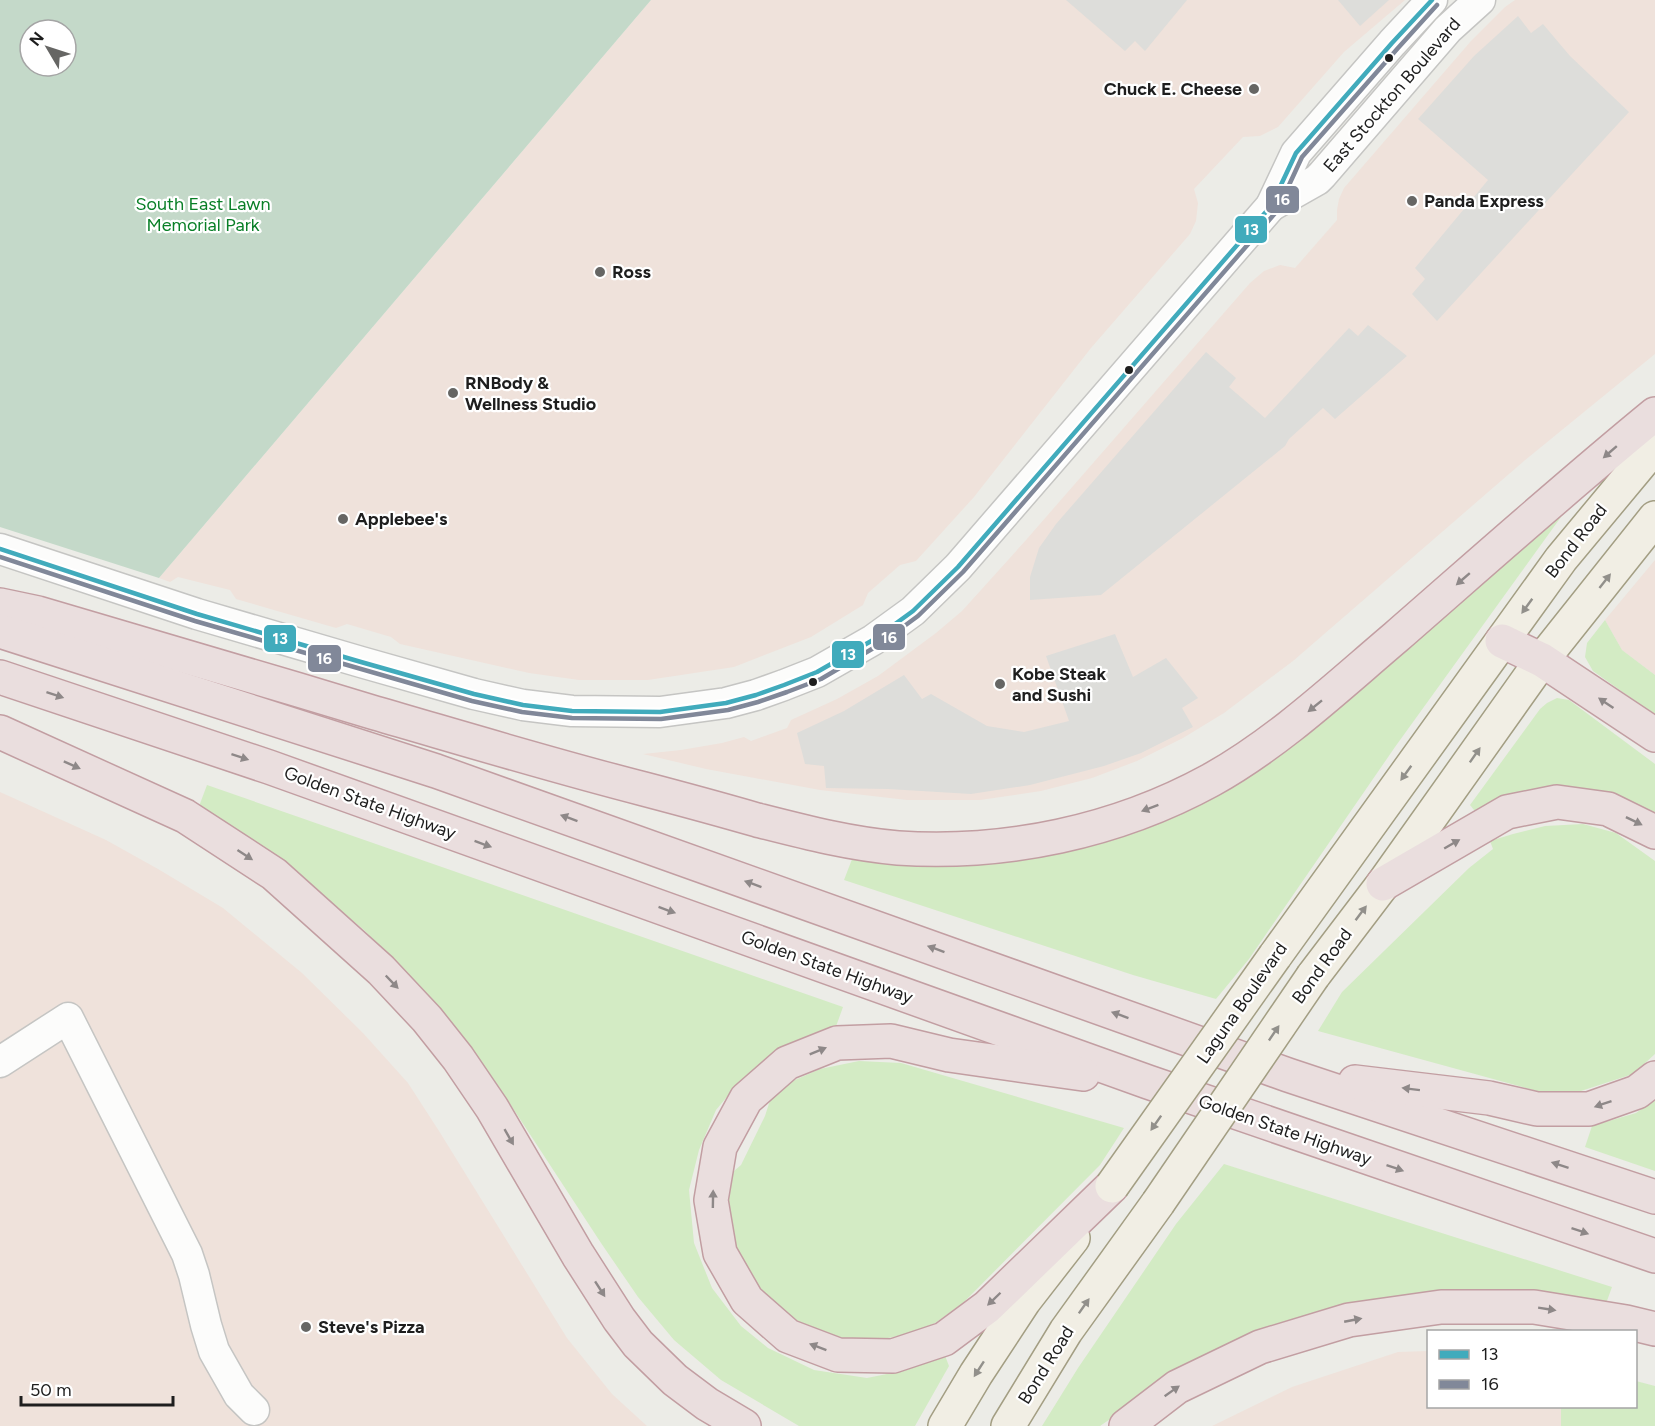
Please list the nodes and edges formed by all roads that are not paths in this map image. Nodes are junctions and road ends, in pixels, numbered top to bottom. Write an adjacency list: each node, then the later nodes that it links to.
1 (1432, 0): 3 (street, East Stockton Boulevard)
2 (1480, 0): 3 (street, East Stockton Boulevard)
3 (1271, 206): 7 (street, East Stockton Boulevard)
4 (1655, 414): 8 (highway, one-way to 8)
5 (1655, 446): 10 (main road, Bond Road, one-way to 10)
6 (1655, 518): 11 (main road, Bond Road, one-way to 6)
7 (0, 549)
8 (0, 605)
9 (0, 631): 18 (highway, one-way to 9)
10 (1502, 641): 11 (highway); 21 (main road, Laguna Boulevard, one-way to 21, bridge)
11 (1542, 660): 14 (highway, one-way to 11); 16 (main road, Bond Road, one-way to 11)
12 (0, 677): 20 (highway, Golden State Highway, one-way to 20)
13 (0, 732): 26 (highway, one-way to 26)
14 (1655, 735)
15 (1655, 832): 16 (highway, one-way to 15)
16 (1383, 884): 28 (main road, Bond Road, one-way to 16, bridge)
17 (0, 1062): 25 (street)
18 (1288, 1074): 19 (highway, one-way to 18); 22 (highway, one-way to 18)
19 (1655, 1078)
20 (1148, 1083): 21 (highway, one-way to 20); 23 (highway, Golden State Highway, one-way to 23)
21 (1112, 1186): 27 (main road, Laguna Boulevard, one-way to 27)
22 (1655, 1197)
23 (1655, 1256)
24 (1655, 1329): 29 (highway, one-way to 24)
25 (256, 1421)
26 (744, 1426)
27 (945, 1426)
28 (1008, 1426)
29 (1126, 1426)

